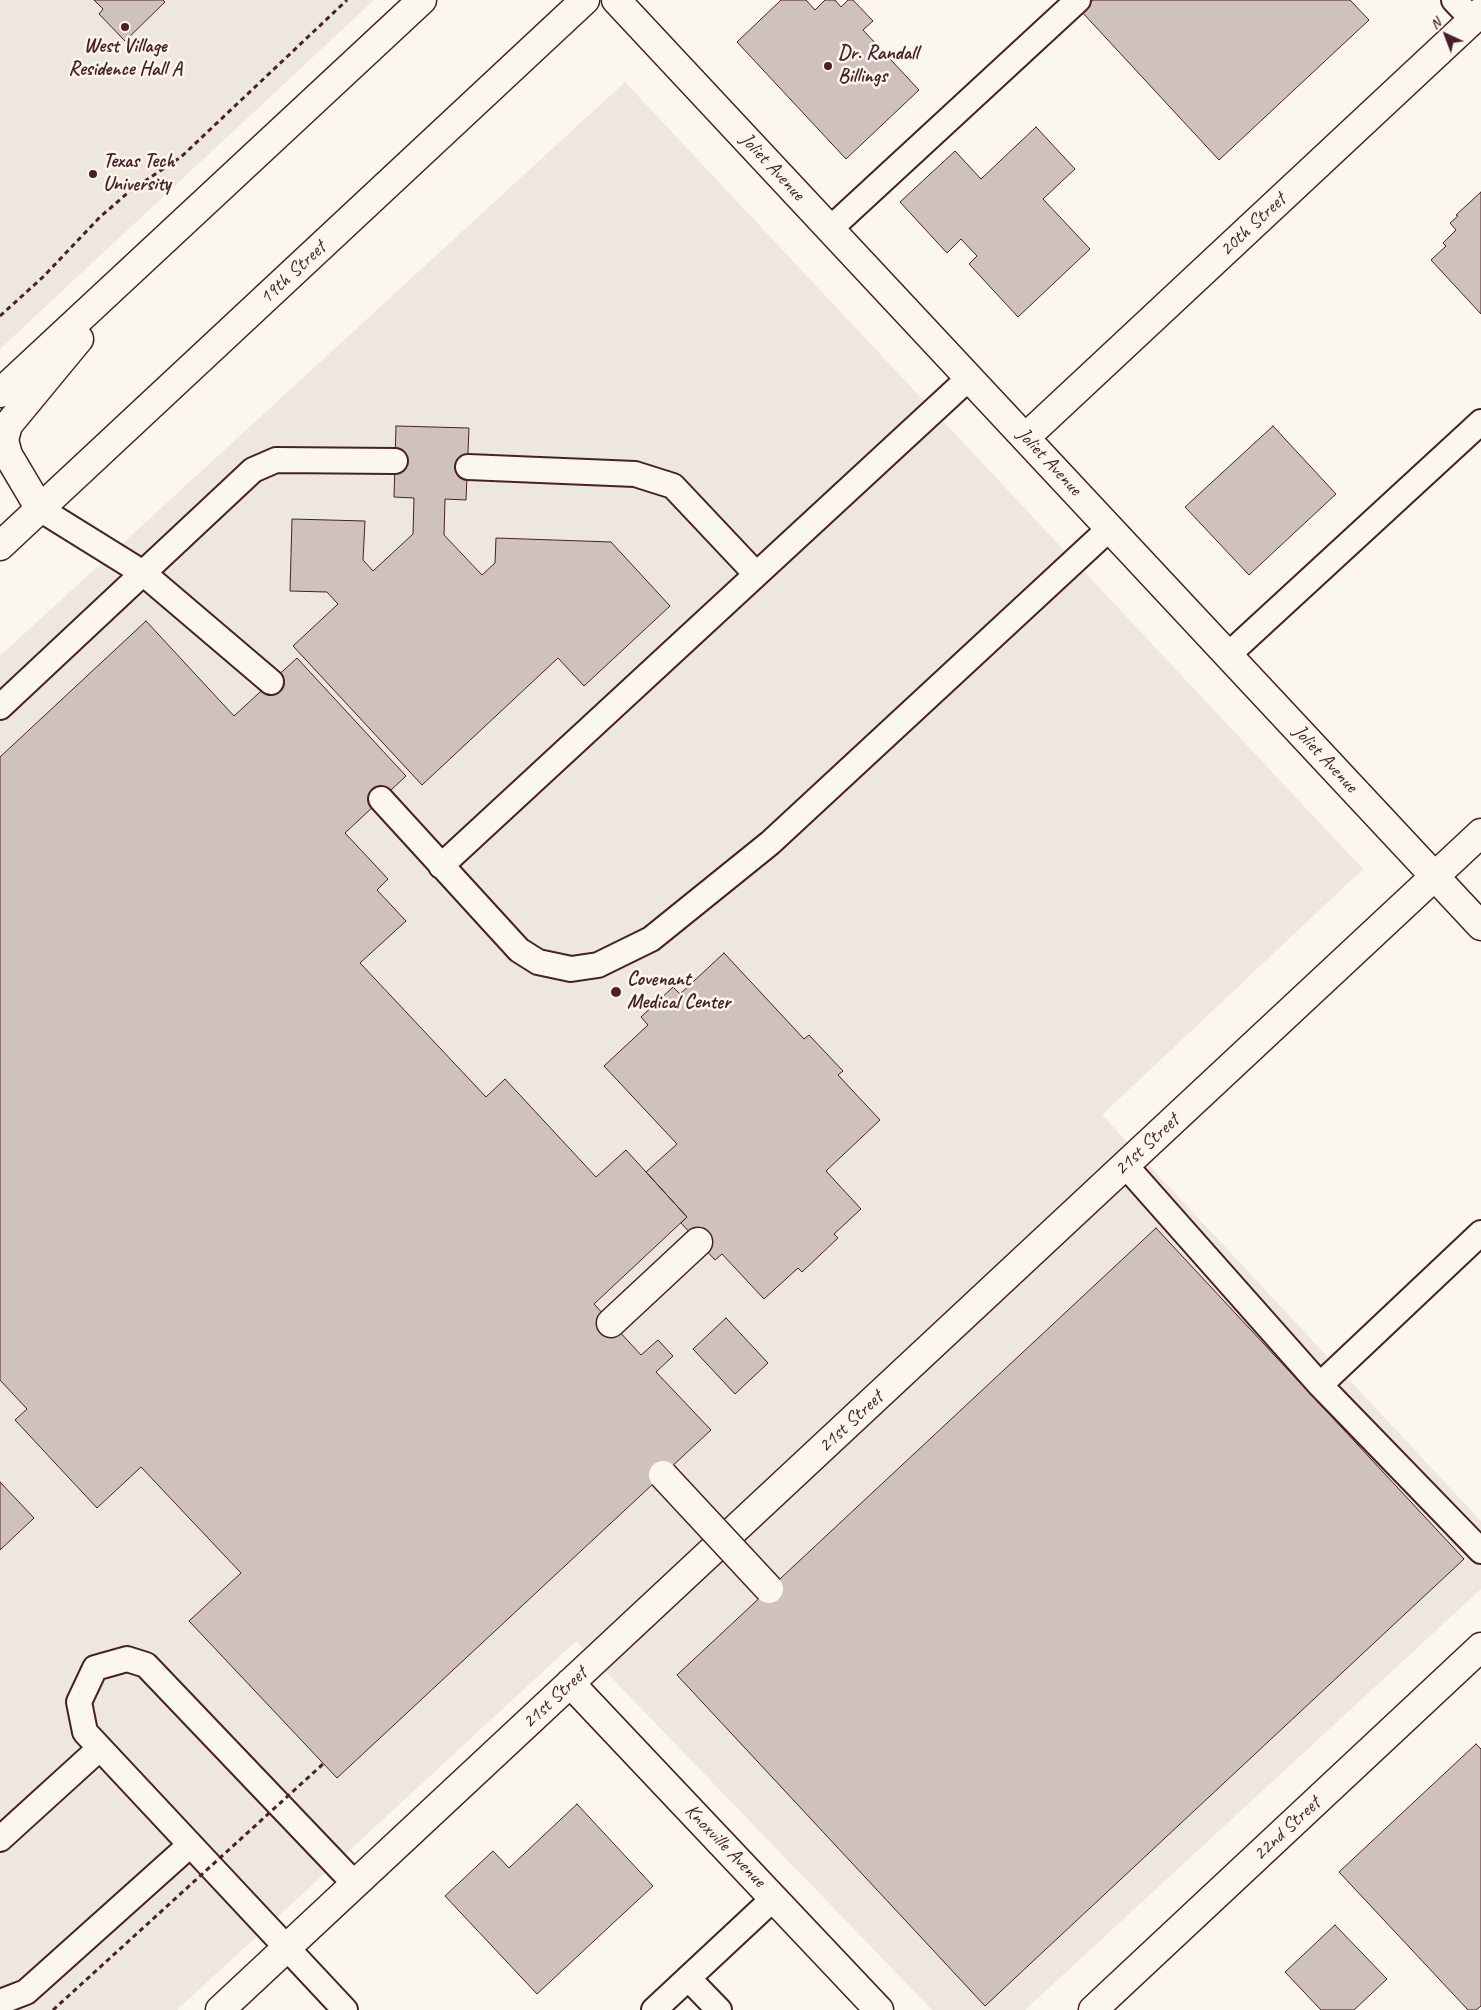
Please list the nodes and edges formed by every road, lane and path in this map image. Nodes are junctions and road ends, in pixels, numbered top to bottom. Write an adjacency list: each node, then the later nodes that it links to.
1 (347, 0): 10 (path)
2 (422, 0): 9 (street)
3 (585, 0): 17 (street, 19th Street)
4 (616, 0): 8 (street, Joliet Avenue)
5 (1078, 0): 8 (lane)
6 (1454, 0): 7 (lane)
7 (1477, 16): 14 (street, 20th Street)
8 (830, 229): 11 (street, Joliet Avenue)
9 (148, 255): 12 (street); 17 (street)
10 (0, 316)
11 (969, 378): 14 (street, Joliet Avenue); 21 (lane)
12 (0, 393)
13 (1481, 422): 22 (lane)
14 (1026, 437): 18 (street, Joliet Avenue)
15 (395, 460): 20 (lane)
16 (468, 467): 21 (lane)
17 (40, 509): 19 (street, 19th Street); 20 (lane)
18 (1110, 528): 22 (street, Joliet Avenue); 27 (lane)
19 (0, 546)
20 (142, 573): 23 (lane); 24 (lane)
21 (756, 574): 27 (lane)
22 (1228, 655): 28 (street, Joliet Avenue)
23 (271, 682)
24 (0, 707)
25 (381, 799): 27 (lane)
26 (1481, 833): 28 (street, 21st Street)
27 (442, 866)
28 (1435, 877): 29 (street, Joliet Avenue); 30 (street, 21st Street)
29 (1481, 926)
30 (1125, 1165): 34 (lane); 39 (street, 21st Street)
31 (1481, 1233): 34 (lane)
32 (698, 1242): 33 (street)
33 (611, 1323)
34 (1320, 1385): 36 (lane)
35 (663, 1475): 37 (street, bridge)
36 (1481, 1551)
37 (769, 1589)
38 (1481, 1647): 55 (street, 22nd Street)
39 (570, 1684): 44 (street, 21st Street); 45 (street, Knoxville Avenue)
40 (100, 1748): 42 (lane); 43 (lane); 44 (lane)
41 (323, 1764): 49 (path, bridge)
42 (0, 1839)
43 (190, 1846): 46 (lane); 48 (lane)
44 (355, 1884): 46 (street, 21st Street)
45 (774, 1898): 47 (lane); 54 (street, Knoxville Avenue)
46 (286, 1949): 50 (street, 21st Street); 51 (lane)
47 (688, 1978): 52 (lane); 53 (lane)
48 (0, 2002)
49 (53, 2010)
50 (220, 2010)
51 (345, 2010)
52 (654, 2010)
53 (719, 2010)
54 (879, 2010)
55 (1093, 2010)

